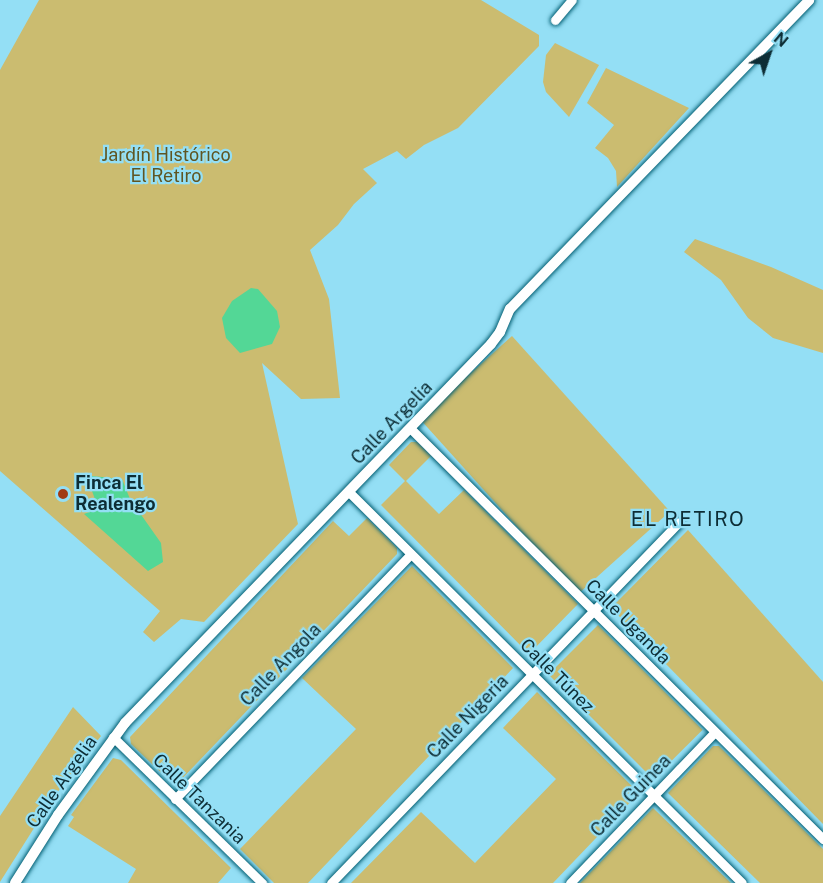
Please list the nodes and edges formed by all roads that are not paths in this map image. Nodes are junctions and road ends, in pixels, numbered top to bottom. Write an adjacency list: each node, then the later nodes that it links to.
1 (572, 0): 3 (street)
2 (810, 0): 4 (street, Calle Argelia)
3 (555, 20)
4 (410, 428): 5 (street, Calle Argelia); 8 (street, Calle Uganda)
5 (349, 492): 7 (street, Calle Túnez); 11 (street, Calle Argelia)
6 (679, 522): 8 (street, Calle Nigeria)
7 (411, 554): 9 (street, Calle Túnez); 13 (street, Calle Angola)
8 (594, 610): 9 (street, Calle Nigeria); 10 (street, Calle Uganda)
9 (532, 674): 12 (street, Calle Túnez); 17 (street, Calle Nigeria)
10 (715, 732): 12 (street, Calle Guinea); 14 (street, Calle Uganda)
11 (113, 737): 13 (street, Calle Tanzania); 15 (street, Calle Argelia)
12 (654, 796): 18 (street, Calle Guinea); 19 (street, Calle Túnez)
13 (175, 799): 16 (street, Calle Tanzania)
14 (823, 839)
15 (15, 883)
16 (262, 883)
17 (331, 883)
18 (570, 883)
19 (742, 883)

